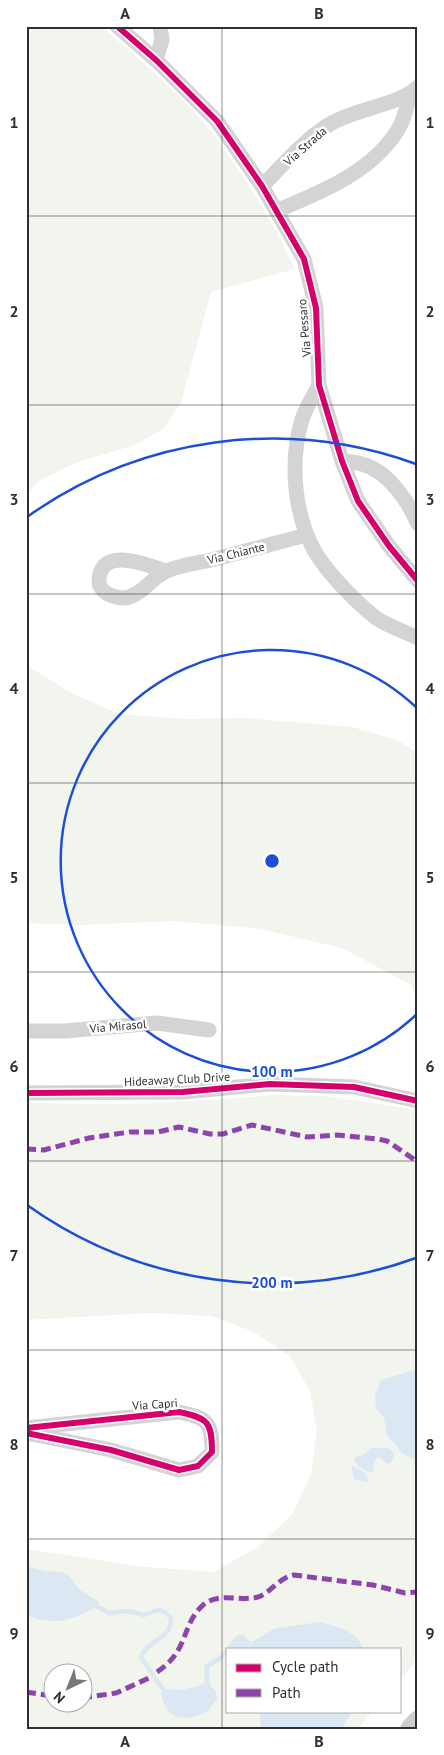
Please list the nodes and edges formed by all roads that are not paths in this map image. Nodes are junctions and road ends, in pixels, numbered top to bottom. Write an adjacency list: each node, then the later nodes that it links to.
1 (116, 26): 3 (street, Via Pessaro)
2 (160, 26): 3 (street)
3 (156, 60): 5 (street, Via Pessaro)
4 (414, 91): 5 (street, Via Strada); 6 (street, Via Strada)
5 (262, 186): 6 (street, Via Pessaro)
6 (276, 211): 7 (street, Via Pessaro)
7 (319, 385): 8 (street, Via Pessaro); 10 (street, Via Pessaro)
8 (342, 461): 9 (street); 12 (street, Via Pessaro)
9 (418, 524)
10 (307, 535): 11 (street, Via Chiante); 13 (street, Via Pessaro)
11 (165, 571)
12 (418, 581)
13 (418, 638)
14 (209, 1030): 15 (street, Via Mirasol)
15 (26, 1031)
16 (26, 1093): 17 (street, Hideaway Club Drive)
17 (418, 1101)
18 (26, 1428): 19 (street, Via Capri)
19 (26, 1433)
20 (418, 1721): 21 (main road)
21 (411, 1729)

